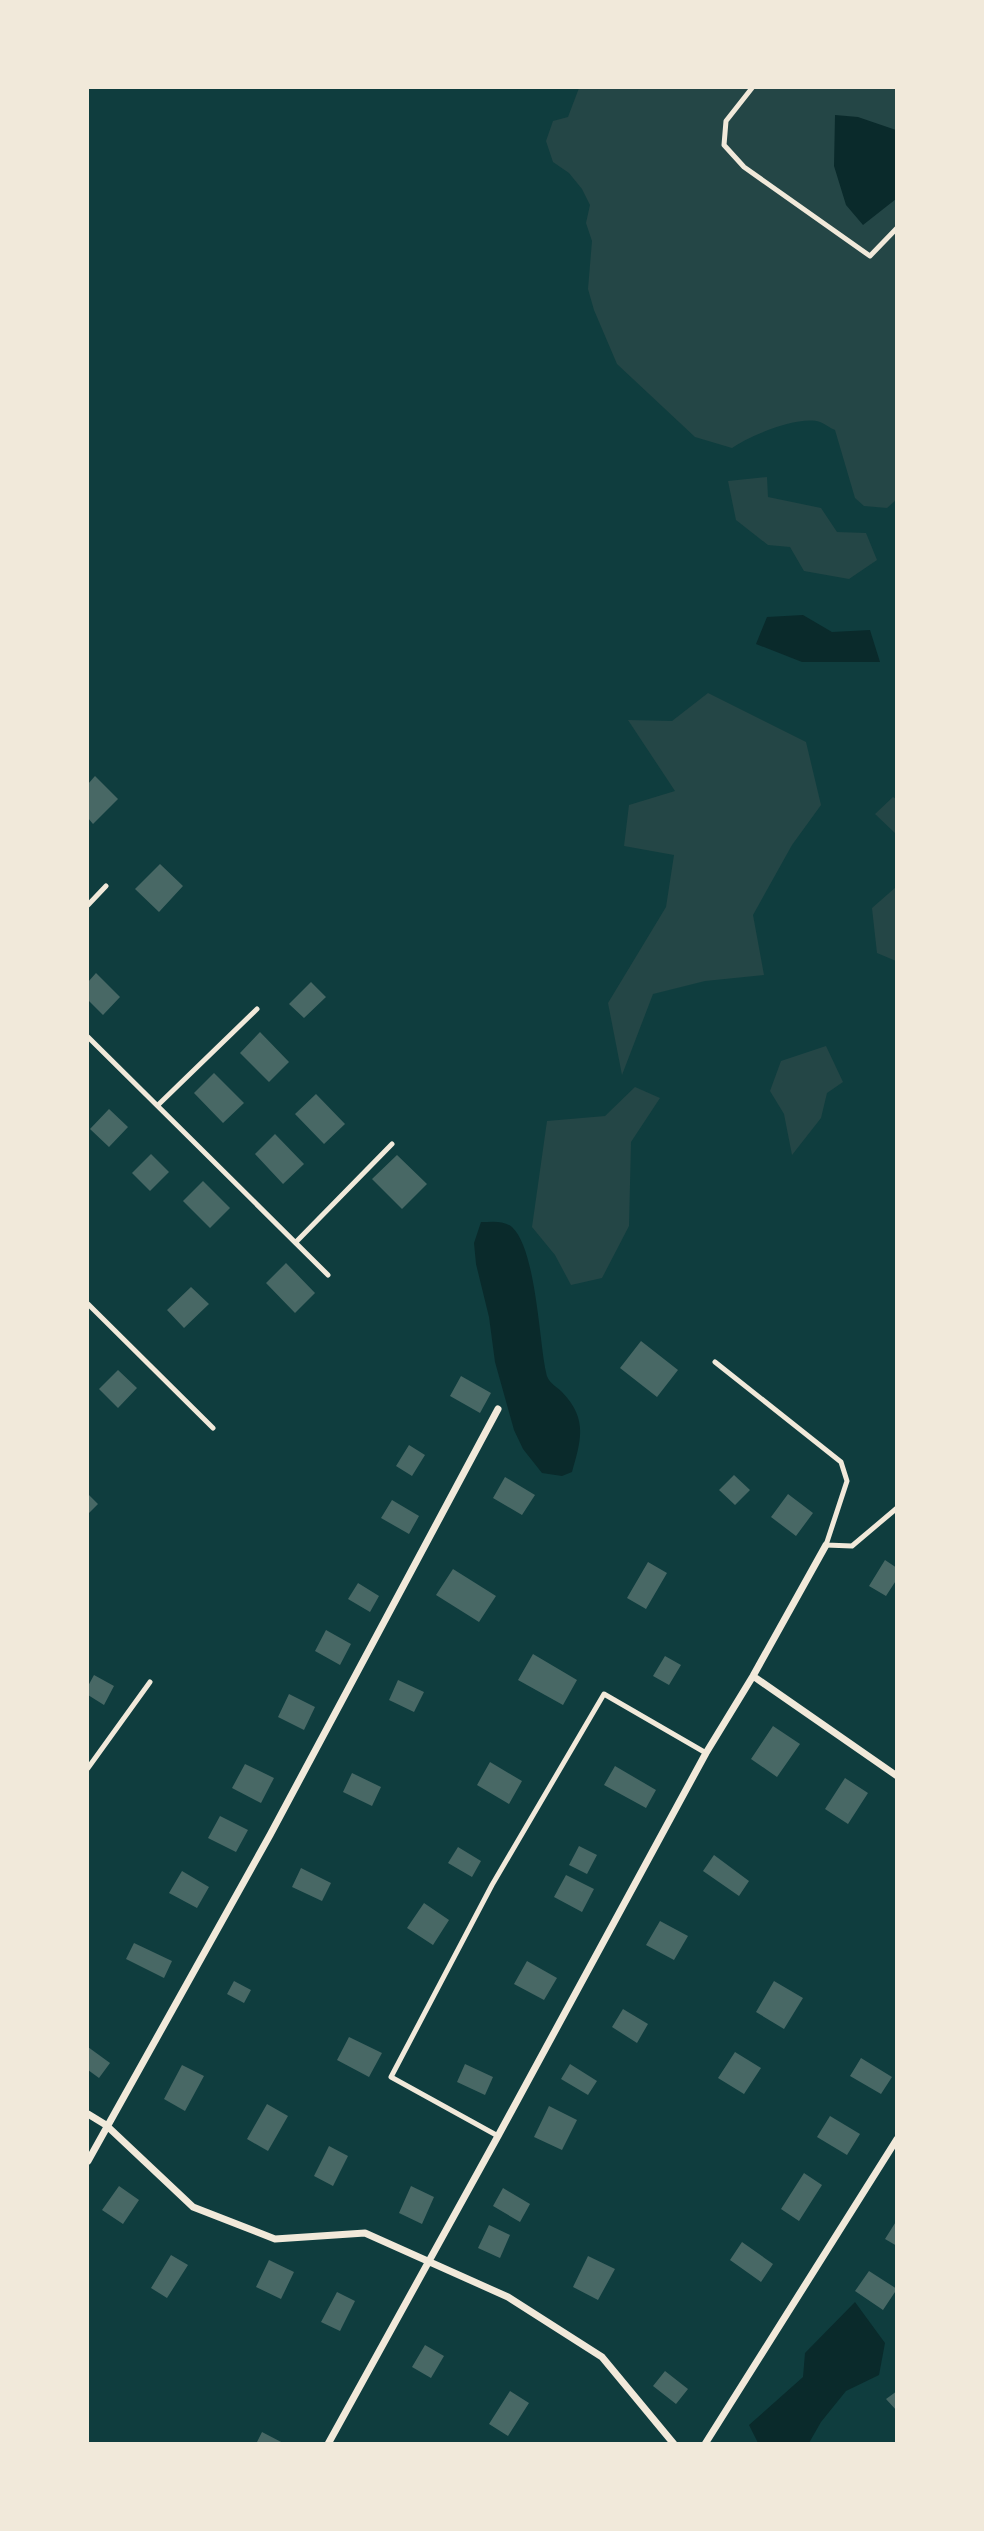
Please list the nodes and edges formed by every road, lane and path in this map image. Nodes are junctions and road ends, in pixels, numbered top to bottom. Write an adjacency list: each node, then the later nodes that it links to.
1 (751, 88): 2 (lane)
2 (897, 228)
3 (106, 886): 4 (lane)
4 (88, 905)
5 (257, 1009): 7 (lane)
6 (88, 1037): 7 (lane)
7 (158, 1105): 9 (lane)
8 (392, 1144): 9 (lane)
9 (296, 1242): 10 (lane)
10 (328, 1275)
11 (88, 1304): 14 (lane)
12 (715, 1362): 16 (lane)
13 (498, 1409): 23 (street)
14 (213, 1428)
15 (897, 1508): 16 (lane)
16 (826, 1545): 17 (street)
17 (753, 1676): 19 (street); 21 (street)
18 (150, 1682): 20 (lane)
19 (706, 1753): 24 (street); 24 (lane)
20 (88, 1768)
21 (897, 1776)
22 (88, 2114): 23 (street)
23 (106, 2125): 26 (street); 27 (street)
24 (498, 2136): 27 (street)
25 (897, 2139): 30 (street)
26 (88, 2161)
27 (429, 2260): 28 (street); 29 (street)
28 (328, 2444)
29 (674, 2444)
30 (705, 2444)

